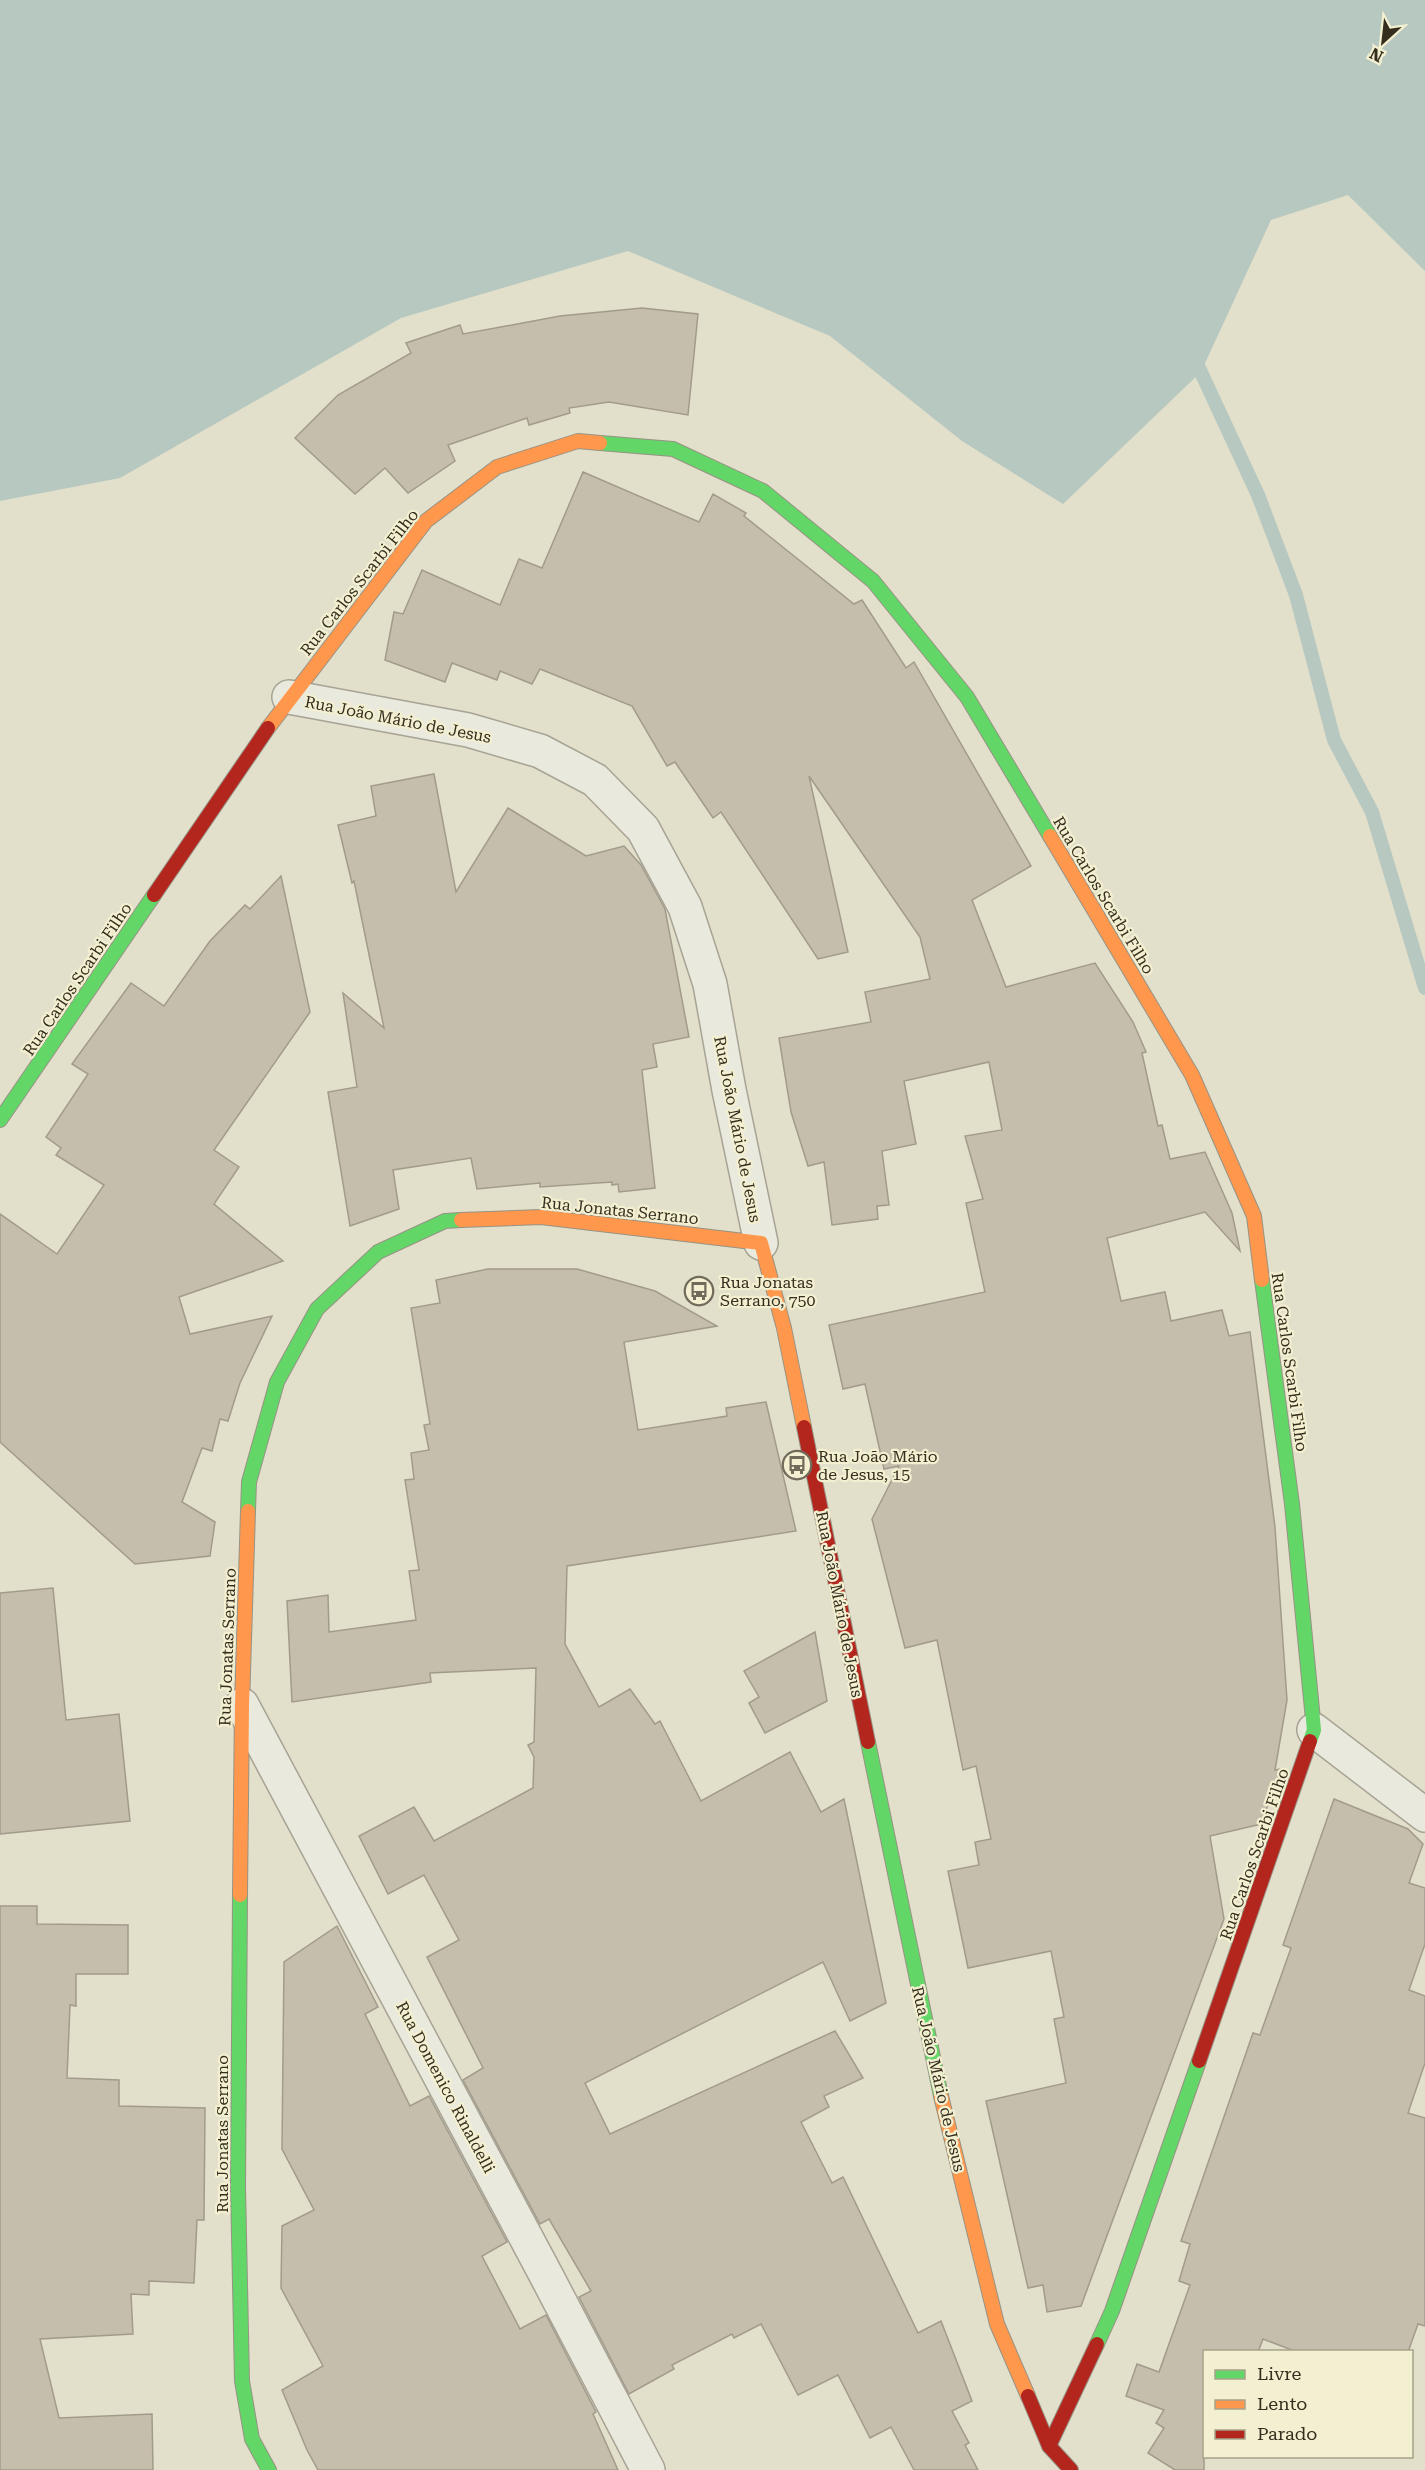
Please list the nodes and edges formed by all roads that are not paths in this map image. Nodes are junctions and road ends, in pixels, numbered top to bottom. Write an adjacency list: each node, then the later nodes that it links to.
1 (290, 697): 2 (street, Rua Carlos Scarbi Filho); 3 (street, Rua João Mário de Jesus); 5 (street, Rua Carlos Scarbi Filho)
2 (0, 1120)
3 (761, 1243): 4 (street, Rua Jonatas Serrano); 7 (street, Rua João Mário de Jesus)
4 (242, 1705): 8 (street, Rua Jonatas Serrano); 9 (street, Rua Domenico Rinaldelli)
5 (1314, 1730): 6 (street); 7 (street, Rua Carlos Scarbi Filho)
6 (1425, 1815)
7 (1048, 2446): 10 (street, Rua João Mário de Jesus)
8 (269, 2470)
9 (648, 2470)
10 (1071, 2470)

